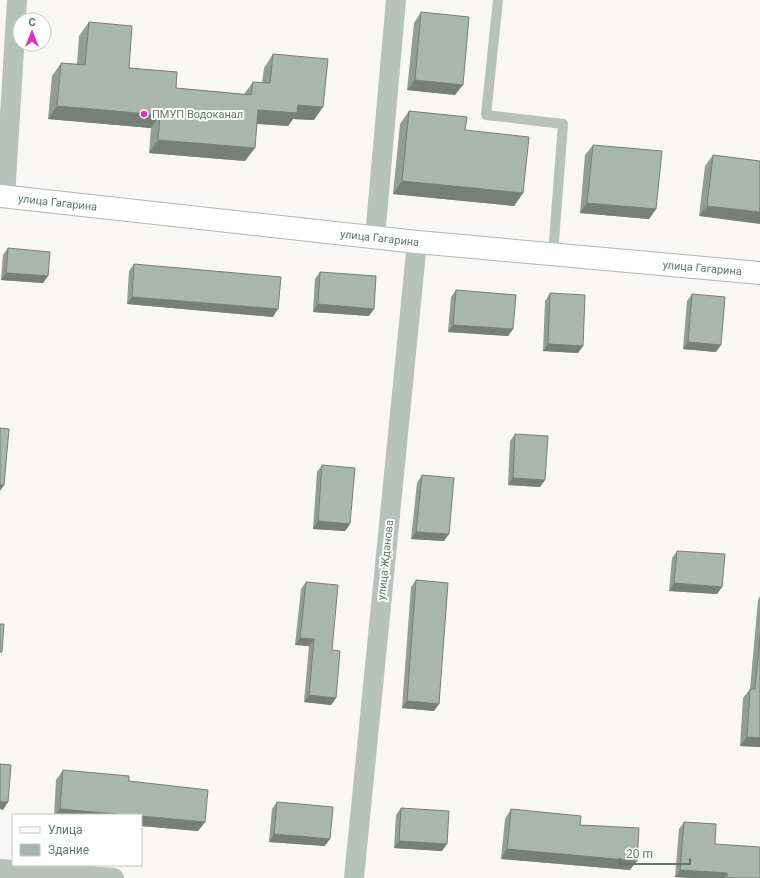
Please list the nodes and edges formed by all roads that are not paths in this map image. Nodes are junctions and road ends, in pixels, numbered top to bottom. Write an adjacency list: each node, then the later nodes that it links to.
1 (17, 0): 4 (street)
2 (396, 0): 6 (street)
3 (498, 0): 8 (lane)
4 (7, 57): 5 (street)
5 (3, 196): 6 (street, улица Гагарина)
6 (375, 238): 7 (street, улица Гагарина)
7 (416, 242): 8 (street, улица Гагарина); 12 (street, улица Жданова)
8 (553, 254): 9 (street, улица Гагарина)
9 (760, 273)
10 (0, 869): 11 (street)
11 (114, 878)
12 (354, 878)

